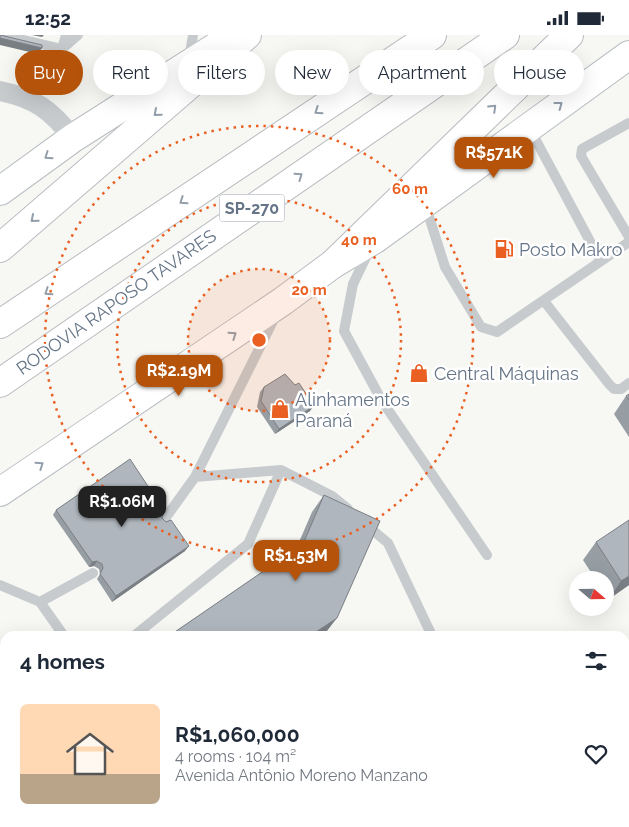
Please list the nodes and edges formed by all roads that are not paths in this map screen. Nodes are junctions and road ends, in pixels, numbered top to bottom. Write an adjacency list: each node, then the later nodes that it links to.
1 (2, 35): 10 (lane)
2 (66, 35): 10 (lane)
3 (78, 35): 10 (lane)
4 (193, 35): 11 (lane)
5 (236, 35): 12 (main road)
6 (247, 35): 24 (main road, one-way to 24)
7 (432, 35): 29 (main road, SP-270, one-way to 29)
8 (505, 35): 30 (main road, RODOVIA RAPOSO TAVARES / SP-270, one-way to 8)
9 (569, 35): 26 (main road, one-way to 9)
10 (62, 49)
11 (190, 50)
12 (212, 50)
13 (629, 55): 17 (main road, one-way to 13)
14 (178, 71): 18 (main road)
15 (0, 91): 18 (street)
16 (629, 123): 21 (lane)
17 (529, 128): 20 (main road); 25 (lane)
18 (74, 138): 19 (main road, one-way to 19)
19 (0, 191)
20 (425, 203): 22 (main road); 28 (lane)
21 (629, 237)
22 (375, 239): 26 (main road); 36 (lane)
23 (629, 241): 25 (lane)
24 (0, 248)
25 (600, 260): 28 (lane)
26 (333, 264): 27 (main road)
27 (283, 301): 33 (lane); 34 (main road, one-way to 27)
28 (544, 301): 31 (lane)
29 (0, 324)
30 (0, 383)
31 (629, 383)
32 (281, 470): 33 (lane); 41 (lane); 42 (lane)
33 (195, 477): 35 (lane)
34 (0, 492)
35 (164, 520)
36 (487, 555)
37 (93, 573): 39 (lane)
38 (0, 585): 39 (lane)
39 (40, 602): 40 (lane)
40 (60, 631)
41 (140, 631)
42 (430, 631)

